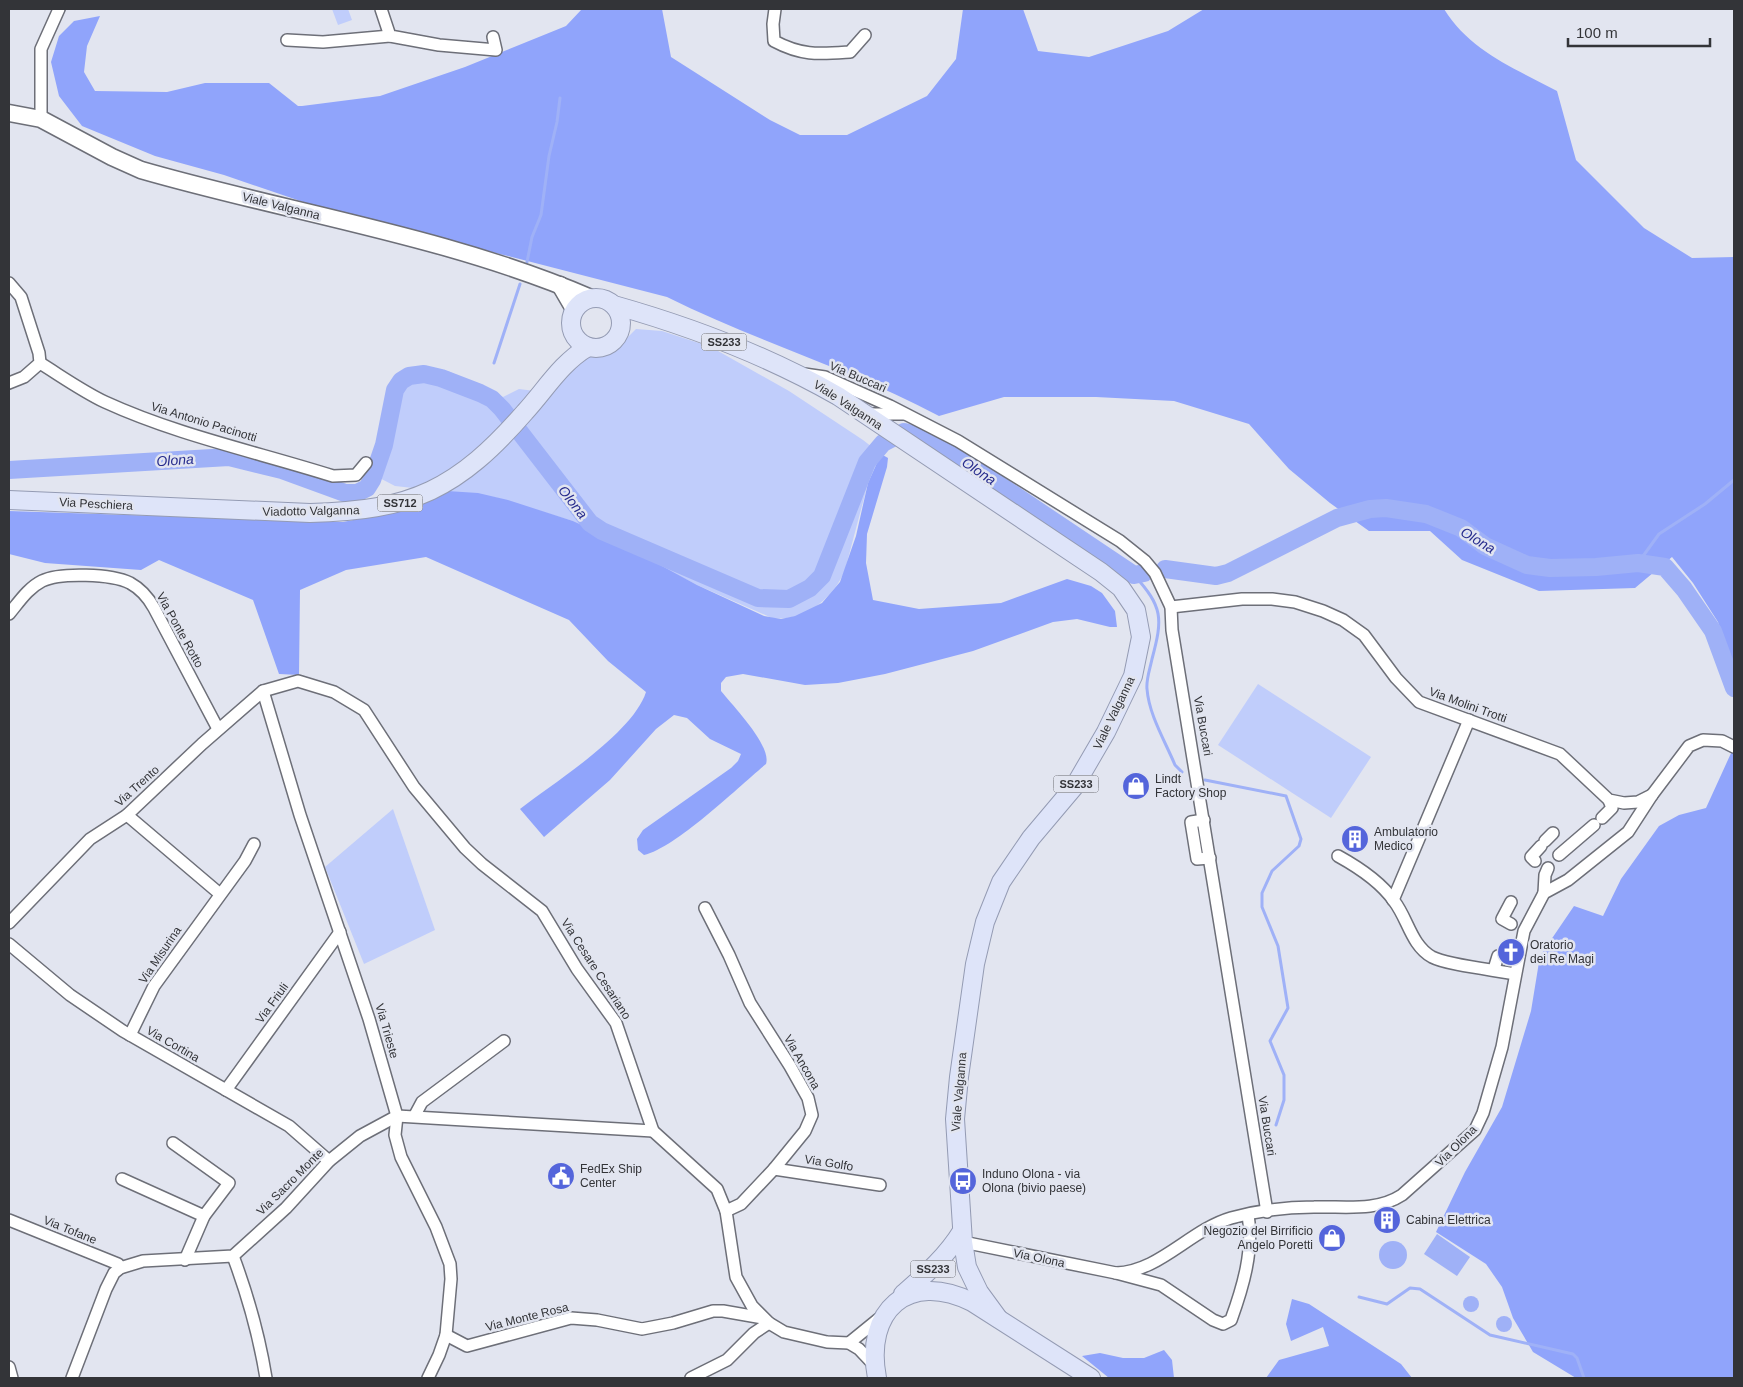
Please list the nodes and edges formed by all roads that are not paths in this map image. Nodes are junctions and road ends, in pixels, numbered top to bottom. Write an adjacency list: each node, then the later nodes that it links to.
1 (59, 9): 9 (street)
2 (381, 9): 5 (street)
3 (775, 9): 4 (street)
4 (864, 35)
5 (390, 36): 6 (street); 7 (street)
6 (493, 37)
7 (288, 40)
8 (9, 113): 9 (main road, Viale Valganna)
9 (41, 119): 11 (main road, Viale Valganna)
10 (9, 283): 19 (street)
11 (560, 285): 12 (main road, Viale Valganna); 14 (main road)
12 (591, 298): 13 (main road); 14 (main road)
13 (614, 305): 15 (main road, Viale Valganna / SS233); 16 (main road)
14 (574, 309): 17 (main road)
15 (648, 315): 16 (main road); 21 (main road, Viale Valganna / SS233)
16 (621, 326): 18 (main road)
17 (574, 336): 18 (main road); 20 (main road, SS712)
18 (588, 347): 20 (main road, SS712)
19 (40, 363): 22 (street); 25 (street, Via Antonio Pacinotti)
20 (563, 365): 27 (main road, Viadotto Valganna / SS712)
21 (799, 374): 23 (main road, Viale Valganna / SS233); 24 (street, Via Buccari)
22 (9, 383)
23 (862, 413): 24 (street, Via Buccari); 69 (main road, Viale Valganna / SS233)
24 (904, 414): 28 (street, Via Buccari)
25 (366, 463)
26 (9, 500): 27 (main road, Via Peschiera / SS712)
27 (183, 508)
28 (1171, 607): 31 (street, Via Molini Trotti); 65 (street, Via Buccari)
29 (9, 614): 32 (street, Via Ponte Rotto)
30 (263, 691): 32 (street, Via Trento); 48 (street, Via Trieste); 58 (street, Via Cesare Cesariano)
31 (1468, 720): 35 (street, Via Molini Trotti); 43 (street)
32 (218, 729): 36 (street, Via Trento)
33 (1734, 747): 34 (street)
34 (1652, 795): 35 (street); 41 (street)
35 (1609, 800): 39 (street)
36 (127, 815): 42 (street); 46 (street, Via Trento)
37 (1546, 840): 41 (street)
38 (254, 844): 42 (street, Via Misurina)
39 (1560, 855)
40 (1338, 856): 43 (street)
41 (1544, 893): 47 (street, Via Olona)
42 (220, 894): 53 (street, Via Misurina)
43 (1393, 900): 51 (street)
44 (1511, 902): 47 (street, Via Olona)
45 (705, 908): 61 (street, Via Ancona)
46 (9, 921)
47 (1518, 927): 52 (street, Via Olona)
48 (340, 932): 55 (street, Via Friuli); 56 (street, Via Trieste)
49 (9, 944): 53 (street, Via Cortina)
50 (1498, 956): 51 (street)
51 (1494, 969): 52 (street)
52 (1515, 974): 65 (street, Via Olona)
53 (126, 1033): 55 (street, Via Cortina)
54 (504, 1041): 57 (street)
55 (226, 1090): 60 (street, Via Cortina)
56 (397, 1116): 57 (street, Via Sacro Monte); 60 (street, Via Sacro Monte); 77 (street, Via Trieste)
57 (415, 1116): 58 (street, Via Sacro Monte)
58 (653, 1130): 64 (street, Via Cesare Cesariano)
59 (173, 1143): 67 (street)
60 (329, 1161): 70 (street, Via Sacro Monte)
61 (774, 1169): 63 (street, Via Golfo); 64 (street, Via Ancona)
62 (122, 1180): 67 (street)
63 (880, 1185)
64 (726, 1211): 76 (street, Via Cesare Cesariano)
65 (1267, 1212): 66 (street, Via Olona)
66 (1248, 1215): 73 (street, Via Olona); 73 (street, Via Olona)
67 (204, 1216): 71 (street)
68 (9, 1220): 72 (street, Via Tofane)
69 (963, 1236): 73 (street, Via Olona); 74 (main road, SS233); 75 (main road, Viale Valganna / SS233)
70 (233, 1256): 71 (street); 84 (street)
71 (185, 1260): 72 (street)
72 (120, 1268): 83 (street)
73 (1116, 1273)
74 (890, 1306): 75 (main road); 78 (street); 81 (main road)
75 (998, 1318): 80 (main road, SS233)
76 (766, 1320): 77 (street, Via Monte Rosa); 78 (street, Via Cesare Cesariano); 86 (street)
77 (446, 1335): 85 (street, Via Trieste)
78 (849, 1343): 81 (street)
79 (9, 1367): 82 (street)
80 (1073, 1371): 87 (main road, SS233)
81 (876, 1372)
82 (12, 1378)
83 (72, 1378)
84 (266, 1378)
85 (428, 1378)
86 (691, 1378)
87 (1090, 1378)

